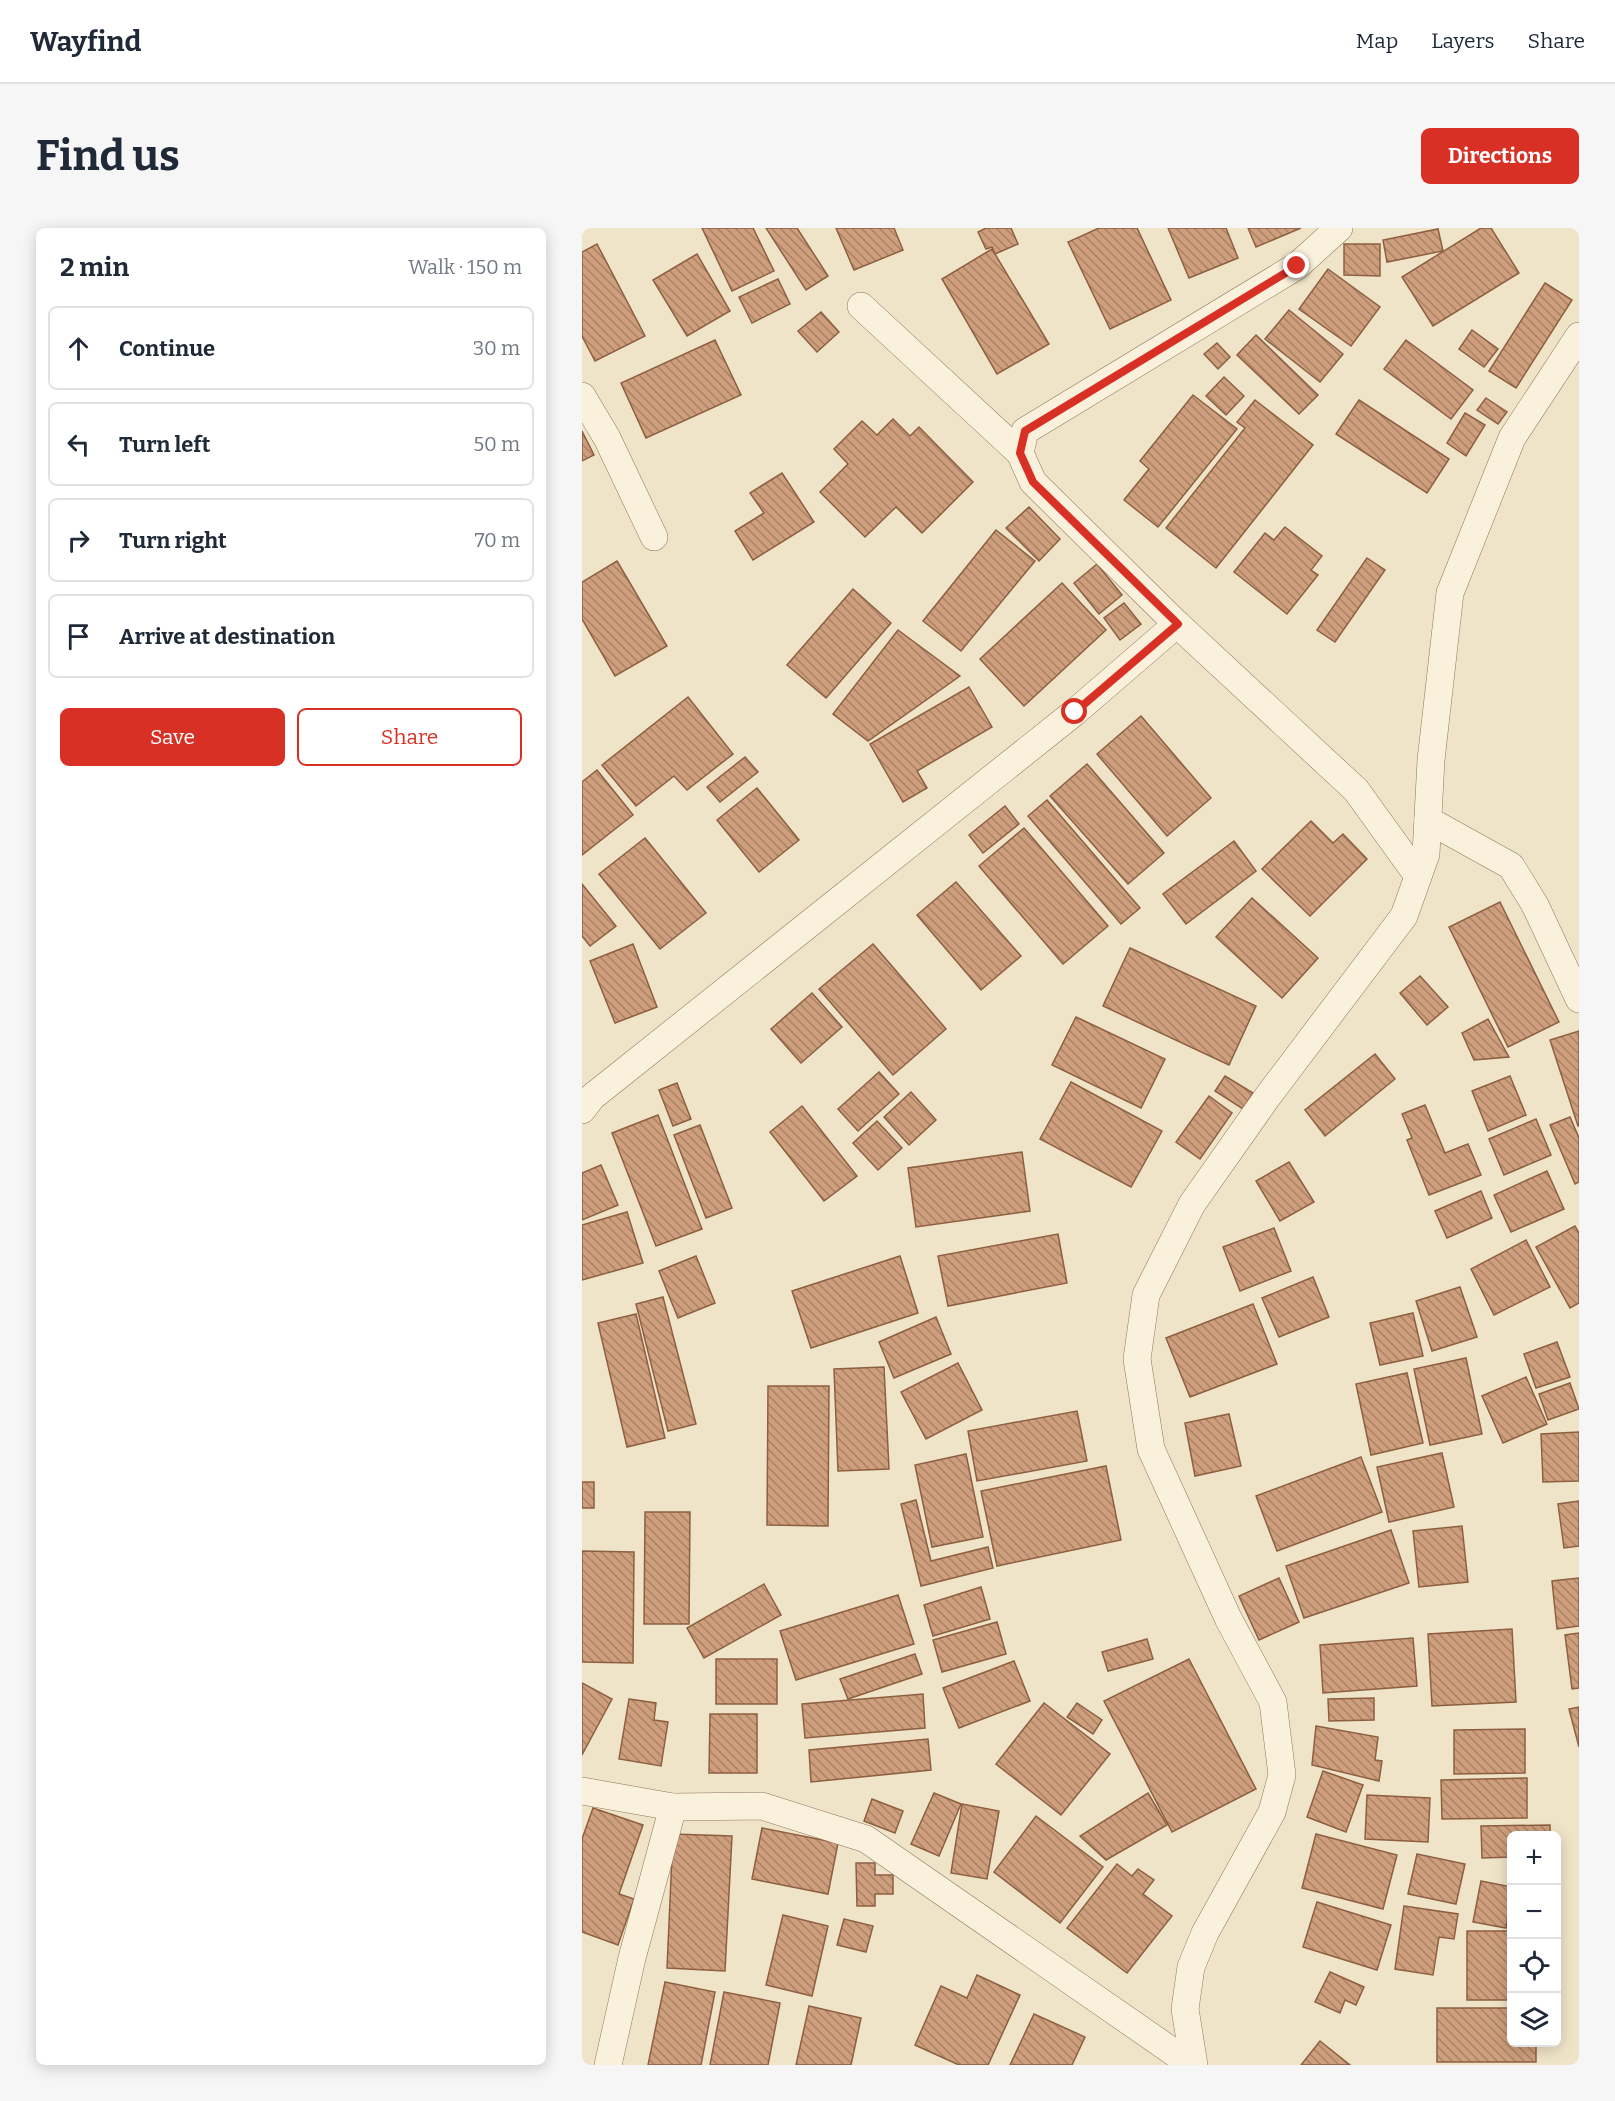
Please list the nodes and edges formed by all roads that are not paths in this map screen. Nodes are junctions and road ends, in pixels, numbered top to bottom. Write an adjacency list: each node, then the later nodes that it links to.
1 (1339, 228): 5 (street)
2 (861, 306): 5 (street)
3 (1579, 336): 8 (street)
4 (582, 396): 6 (street)
5 (1020, 453): 7 (street)
6 (654, 537)
7 (1178, 624): 9 (street); 11 (street)
8 (1428, 820): 9 (street); 10 (street)
9 (1418, 876): 15 (street)
10 (1579, 999)
11 (582, 1110)
12 (582, 1791): 13 (street)
13 (673, 1807): 14 (street); 15 (street)
14 (608, 2065)
15 (1193, 2065)

